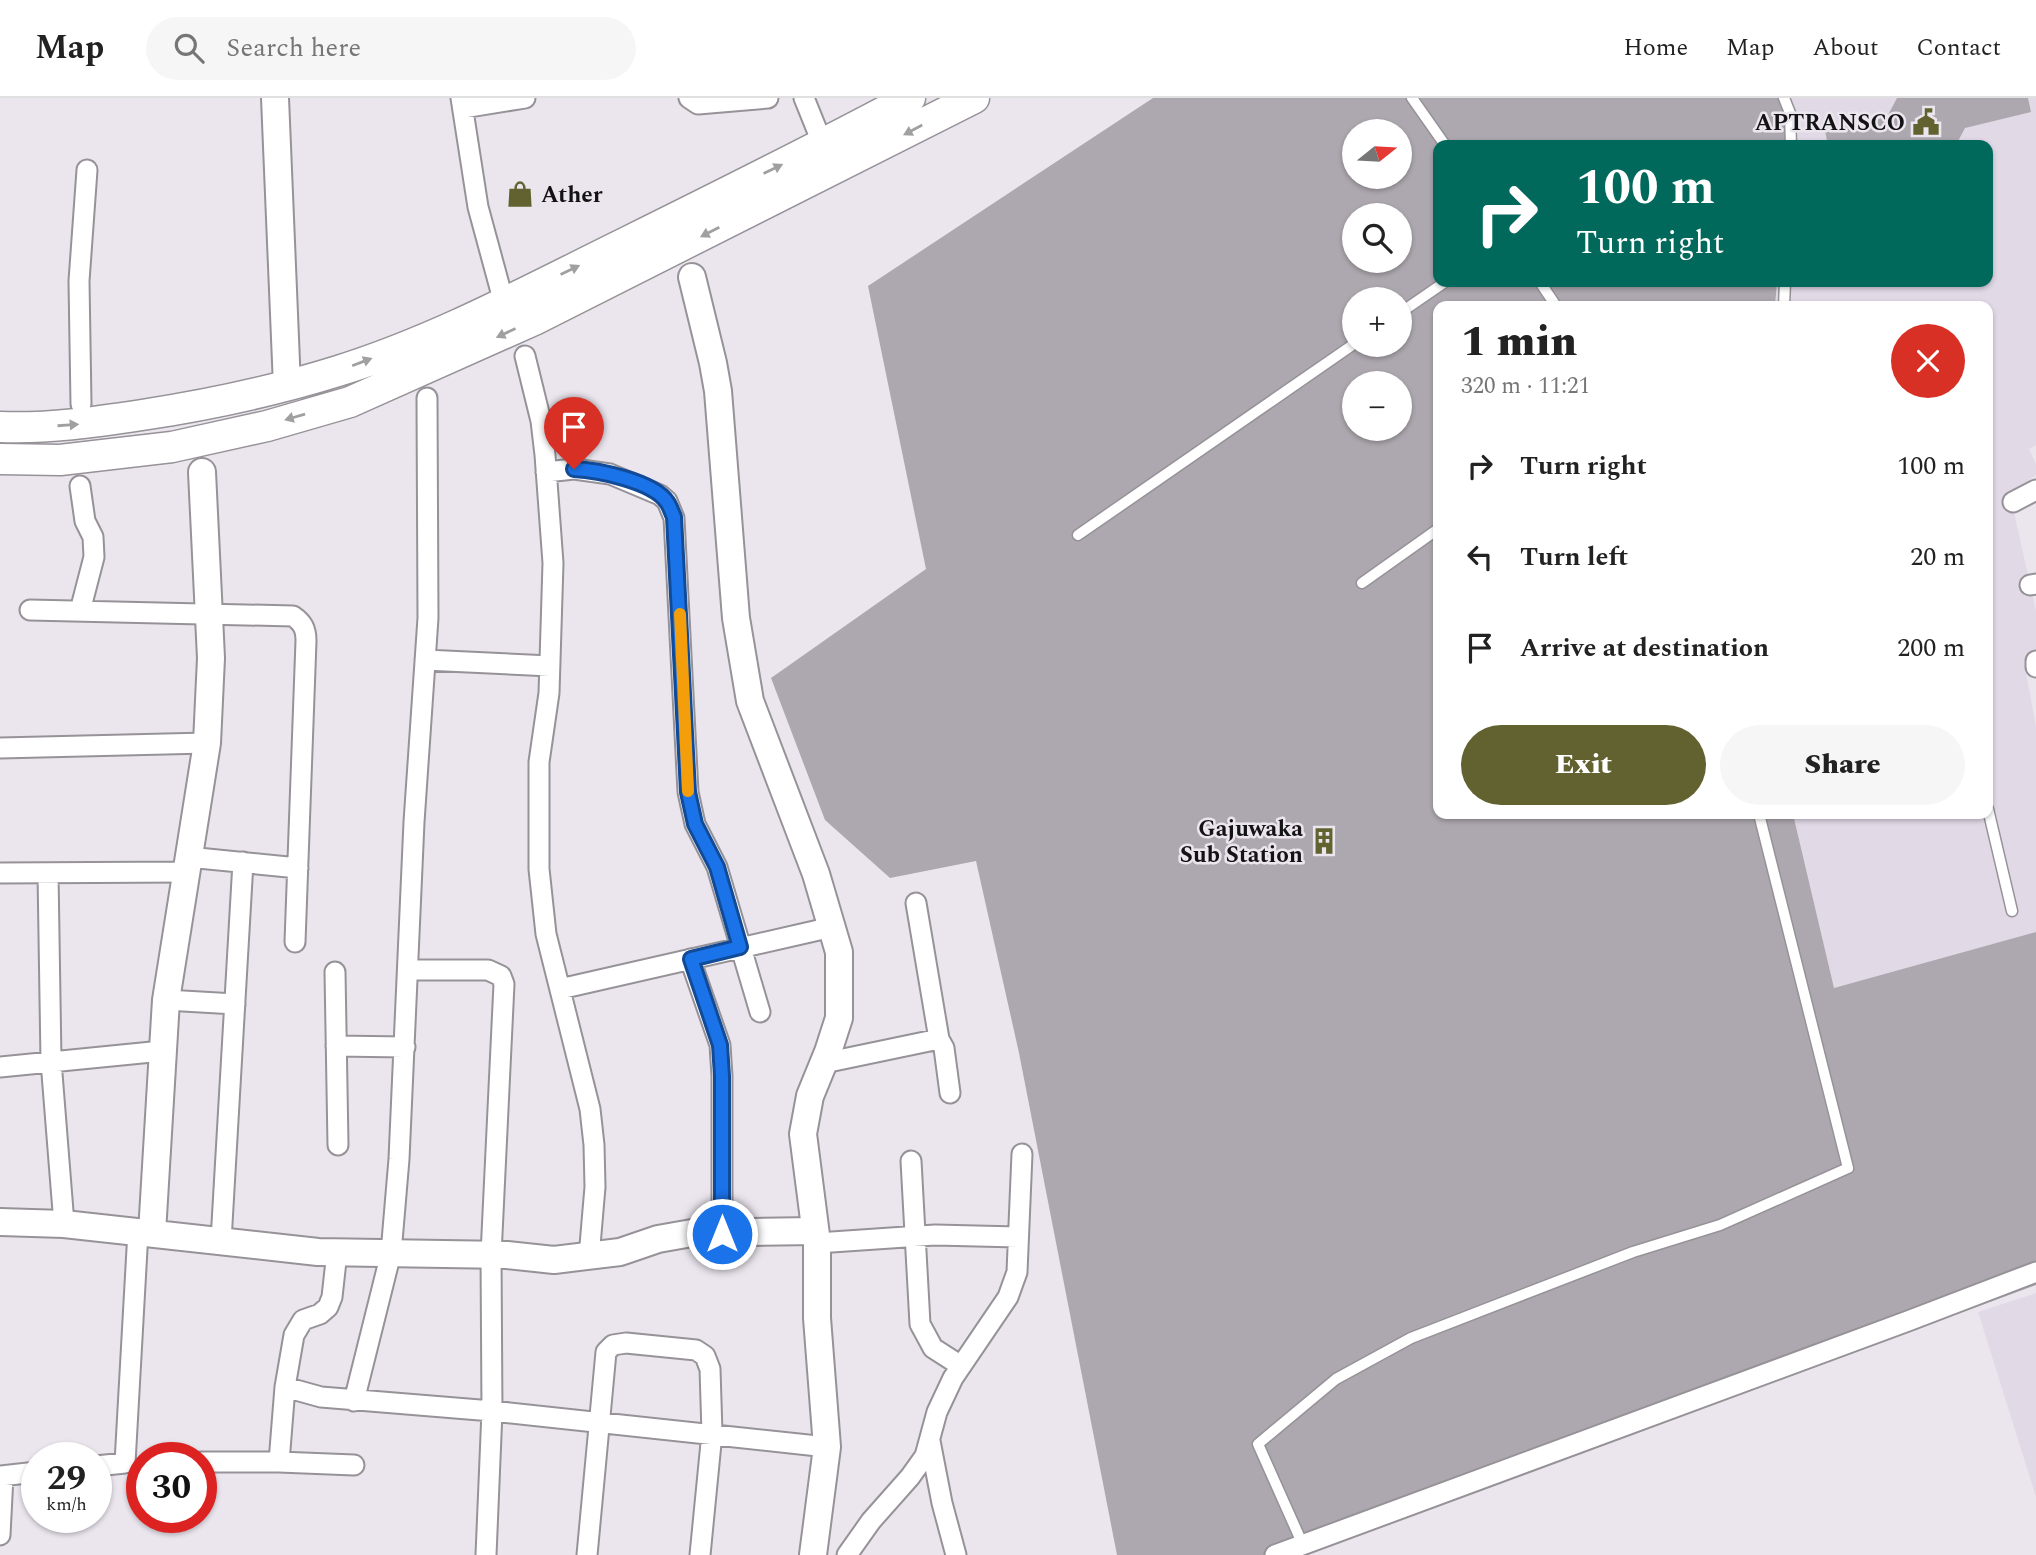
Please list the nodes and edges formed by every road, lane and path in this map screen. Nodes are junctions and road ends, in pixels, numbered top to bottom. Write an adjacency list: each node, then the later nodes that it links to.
1 (275, 98): 23 (street)
2 (525, 98): 11 (street)
3 (689, 98): 4 (street)
4 (768, 98)
5 (804, 98): 15 (street)
6 (877, 98): 12 (street)
7 (910, 98): 12 (main road)
8 (974, 98): 27 (main road, one-way to 27)
9 (1412, 98): 13 (lane)
10 (1784, 98): 14 (lane)
11 (462, 103): 19 (street)
12 (860, 125): 15 (main road)
13 (1441, 140)
14 (1791, 140)
15 (823, 145): 19 (main road, one-way to 15)
16 (87, 170): 25 (street)
17 (692, 277): 52 (street)
18 (1438, 287): 20 (lane)
19 (504, 303): 23 (main road, one-way to 19)
20 (1412, 305)
21 (1342, 352): 34 (lane)
22 (525, 356): 29 (street)
23 (287, 386): 26 (main road, one-way to 23)
24 (427, 398): 39 (street)
25 (81, 404)
26 (0, 427)
27 (0, 459)
28 (202, 472): 38 (street)
29 (547, 472): 40 (street); 54 (street)
30 (80, 486): 37 (street)
31 (2036, 490): 32 (street)
32 (2013, 502)
33 (1433, 533): 35 (lane)
34 (1078, 535)
35 (1362, 583)
36 (30, 610): 37 (street)
37 (80, 611): 38 (street)
38 (208, 614): 41 (street); 47 (street)
39 (425, 660): 40 (street); 56 (street)
40 (550, 666): 58 (street)
41 (206, 743): 42 (street); 46 (street)
42 (0, 748)
43 (1760, 819): 101 (lane)
44 (1990, 819): 51 (lane)
45 (243, 862): 46 (street); 47 (street); 60 (street)
46 (187, 864): 49 (street); 59 (street)
47 (298, 868): 53 (street)
48 (0, 873): 49 (street)
49 (48, 873): 66 (street)
50 (916, 903): 62 (street)
51 (2012, 911)
52 (832, 926): 54 (street); 67 (street)
53 (295, 942)
54 (740, 947): 55 (street); 61 (street)
55 (691, 959): 58 (street); 76 (street)
56 (408, 970): 64 (street); 83 (street)
57 (335, 972): 63 (street)
58 (560, 989): 84 (street)
59 (166, 1000): 60 (street); 65 (street)
60 (235, 1004): 80 (street)
61 (760, 1012)
62 (939, 1039): 67 (street); 69 (street)
63 (336, 1046): 64 (street); 70 (street)
64 (405, 1047): 82 (street)
65 (162, 1051): 66 (street); 75 (street)
66 (51, 1061): 68 (street); 74 (street)
67 (824, 1063): 78 (street)
68 (0, 1067)
69 (950, 1093)
70 (338, 1145)
71 (1022, 1154): 79 (street)
72 (911, 1161): 77 (street)
73 (0, 1222): 74 (street)
74 (64, 1224): 75 (street)
75 (145, 1232): 80 (street); 93 (street)
76 (722, 1234): 78 (street); 84 (street)
77 (916, 1236): 78 (street); 79 (street); 86 (street)
78 (816, 1237): 94 (street)
79 (1018, 1237): 86 (street)
80 (221, 1241): 81 (street)
81 (337, 1252): 82 (street); 87 (street)
82 (391, 1253): 83 (street); 88 (street)
83 (491, 1255): 84 (street); 89 (street)
84 (589, 1257)
85 (2036, 1272): 101 (street)
86 (961, 1366): 92 (street)
87 (285, 1387): 88 (street); 96 (street)
88 (354, 1401): 89 (street)
89 (492, 1410): 90 (street); 102 (street)
90 (600, 1422): 91 (street); 91 (street); 103 (street)
91 (712, 1433): 94 (street); 104 (street)
92 (930, 1440): 106 (street); 107 (street)
93 (134, 1442)
94 (827, 1447): 105 (street)
95 (217, 1462): 96 (street)
96 (279, 1462): 97 (street)
97 (354, 1465)
98 (21, 1474): 99 (street)
99 (1, 1476): 100 (street)
100 (0, 1535)
101 (1303, 1545): 108 (street)
102 (486, 1555)
103 (587, 1555)
104 (700, 1555)
105 (813, 1555)
106 (847, 1555)
107 (956, 1555)
108 (1275, 1555)

